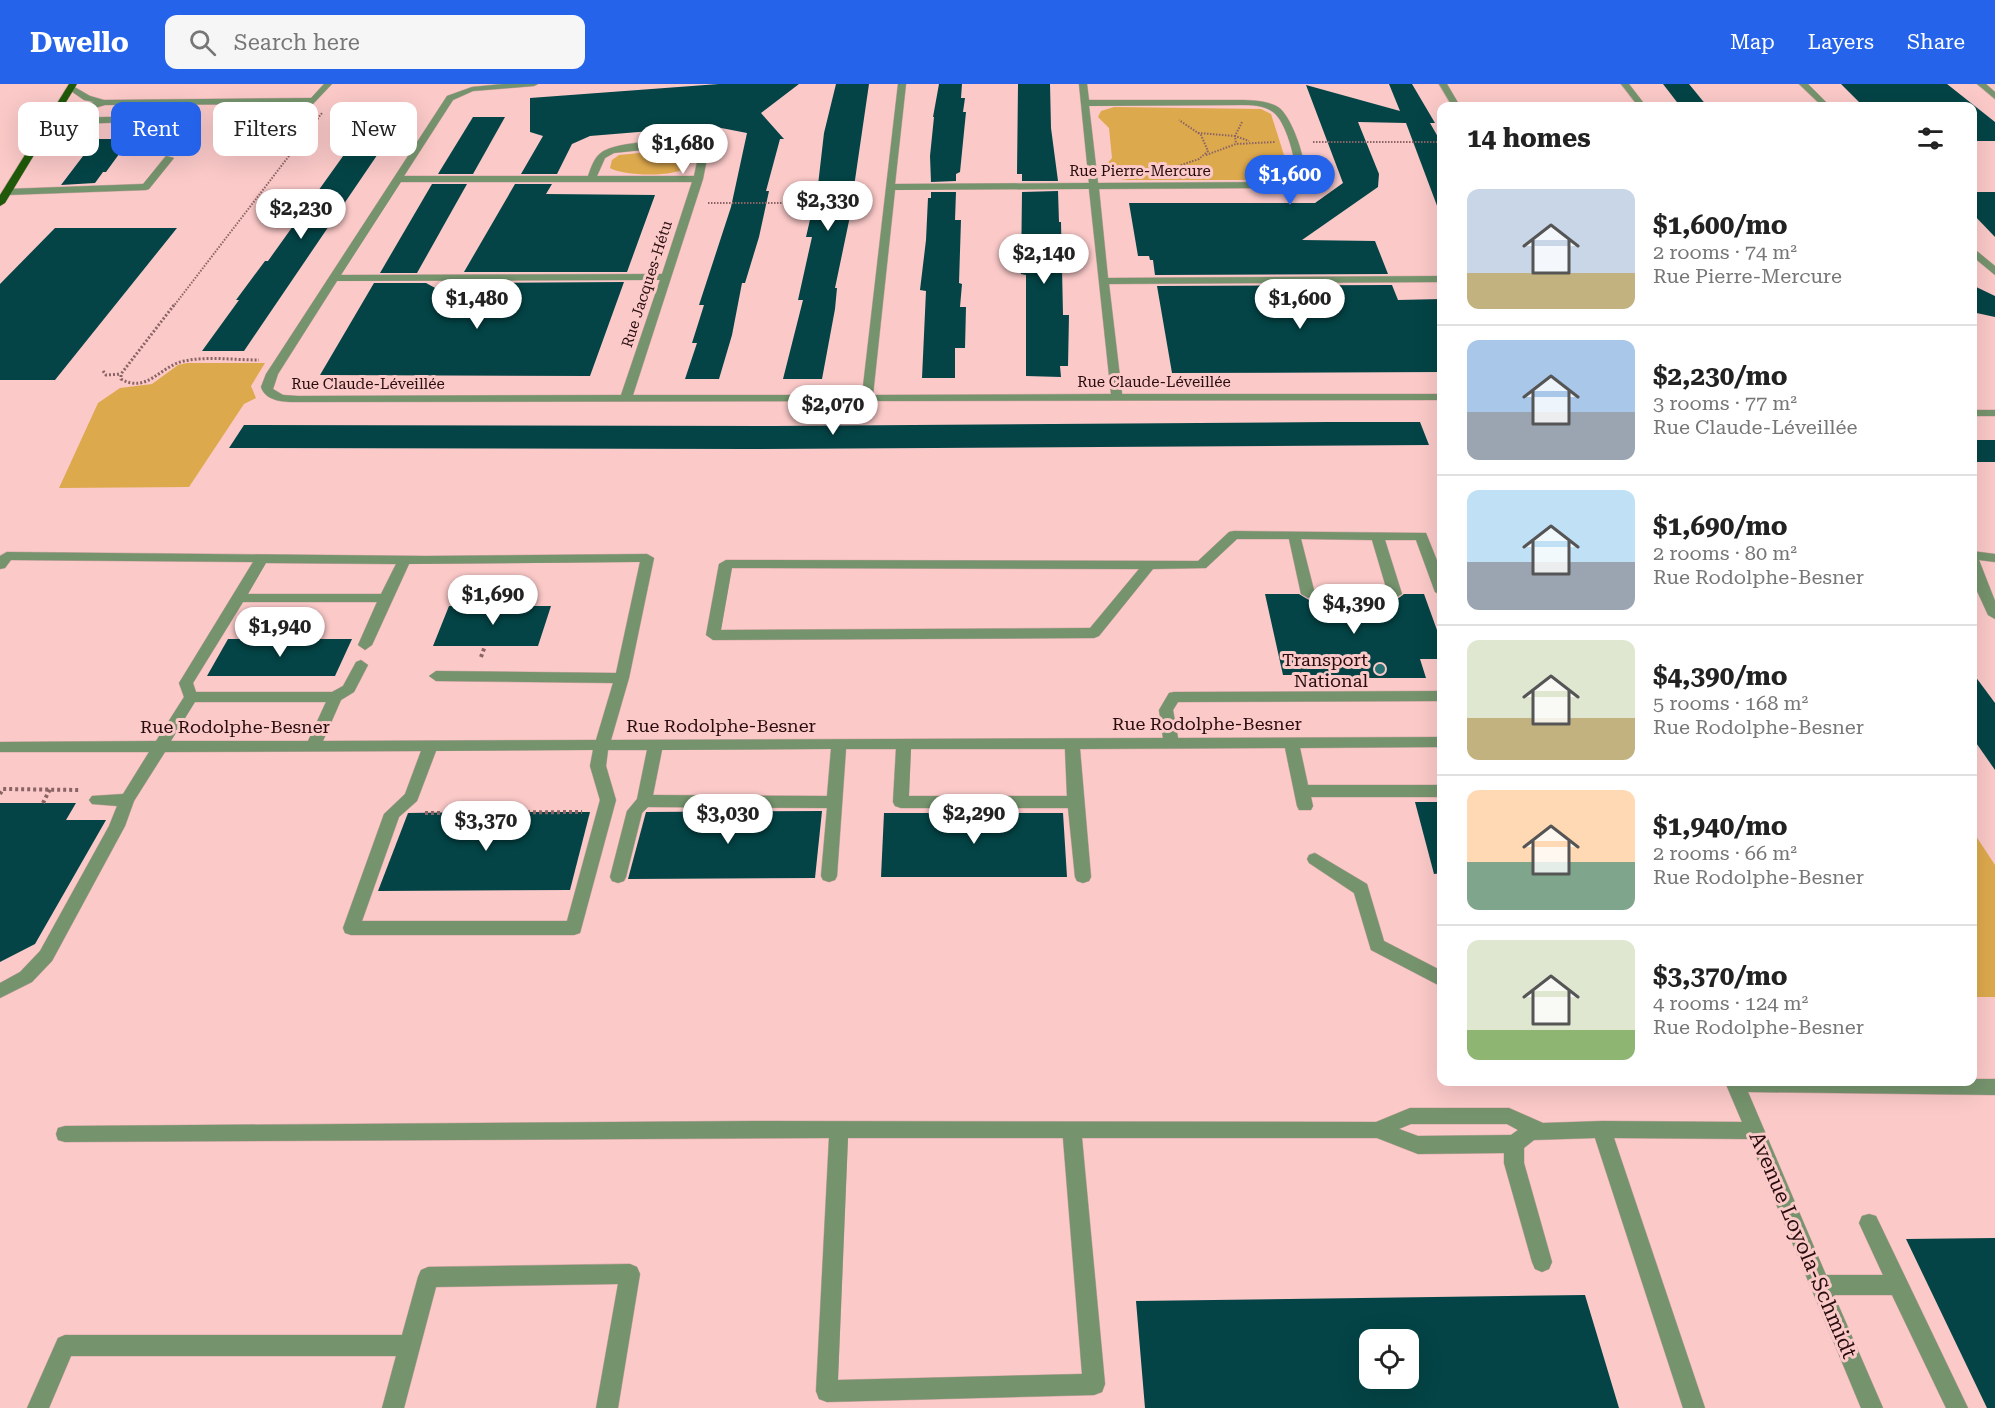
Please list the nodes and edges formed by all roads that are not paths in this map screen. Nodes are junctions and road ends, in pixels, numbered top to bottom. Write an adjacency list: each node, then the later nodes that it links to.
1 (328, 84): 12 (street)
2 (534, 84): 20 (street, Rue Claude-Léveillée)
3 (902, 84): 24 (street)
4 (1083, 84): 16 (street)
5 (1443, 84): 13 (street)
6 (1624, 84): 14 (street)
7 (1803, 84): 15 (street)
8 (1981, 84): 10 (street)
9 (72, 86): 11 (main road); 12 (street)
10 (1995, 96)
11 (62, 102)
12 (105, 102): 17 (street)
13 (1454, 102)
14 (1639, 102)
15 (1822, 102)
16 (1084, 103): 23 (street); 23 (street, Rue Pierre-Mercure)
17 (99, 104)
18 (29, 156): 25 (main road)
19 (169, 158): 25 (street)
20 (398, 179): 21 (street); 30 (street, Rue Claude-Léveillée)
21 (591, 179): 22 (street); 22 (street, Rue Jacques-Hétu)
22 (698, 179): 29 (street, Rue Jacques-Hétu)
23 (1094, 186): 24 (street, Rue Pierre-Mercure); 32 (street)
24 (890, 187): 34 (street)
25 (7, 192): 26 (main road)
26 (0, 203)
27 (1977, 255): 28 (street)
28 (1995, 272)
29 (666, 277): 30 (street); 36 (street, Rue Jacques-Hétu)
30 (334, 278): 36 (street, Rue Claude-Léveillée)
31 (1437, 279): 32 (street)
32 (1103, 280): 33 (street)
33 (1118, 396): 34 (street, Rue Claude-Léveillée); 35 (street, Rue Claude-Léveillée)
34 (867, 397): 36 (street, Rue Claude-Léveillée)
35 (1437, 397)
36 (626, 398)
37 (1977, 413): 38 (street)
38 (1995, 413)
39 (1293, 535): 40 (street); 46 (street); 49 (street)
40 (1377, 536): 48 (street); 50 (street)
41 (1977, 556): 43 (street)
42 (262, 558): 44 (street); 45 (street); 51 (street)
43 (1995, 558)
44 (404, 560): 52 (street); 57 (street)
45 (0, 565)
46 (1149, 565): 46 (street)
47 (1977, 574): 53 (street)
48 (1437, 579)
49 (1308, 594)
50 (1395, 594)
51 (239, 598): 52 (street); 59 (street)
52 (386, 598): 54 (street)
53 (1995, 615)
54 (365, 645)
55 (361, 665): 60 (street)
56 (436, 676): 57 (street)
57 (622, 678): 65 (street)
58 (1437, 696): 64 (street)
59 (191, 697): 60 (street); 71 (street)
60 (334, 697): 69 (street)
61 (1291, 742): 62 (street, Rue Rodolphe-Besner); 64 (street, Rue Rodolphe-Besner); 73 (street)
62 (1437, 742)
63 (1072, 743): 64 (street, Rue Rodolphe-Besner); 68 (street, Rue Rodolphe-Besner); 78 (street)
64 (1171, 743)
65 (603, 744): 66 (street, Rue Rodolphe-Besner); 70 (street, Rue Rodolphe-Besner); 70 (street)
66 (656, 744): 67 (street, Rue Rodolphe-Besner); 76 (street)
67 (839, 744): 68 (street, Rue Rodolphe-Besner); 77 (street)
68 (903, 744): 78 (street)
69 (314, 745): 70 (street, Rue Rodolphe-Besner); 71 (street, Rue Rodolphe-Besner)
70 (431, 745)
71 (161, 746): 72 (street, Rue Rodolphe-Besner); 75 (street)
72 (0, 747)
73 (1437, 791)
74 (97, 800): 75 (street)
75 (127, 800): 84 (street)
76 (644, 801): 77 (street); 81 (street)
77 (834, 802): 80 (street)
78 (1076, 802): 82 (street)
79 (1315, 859): 83 (street)
80 (829, 876)
81 (618, 877)
82 (1083, 877)
83 (1437, 977)
84 (0, 991)
85 (1736, 1086): 93 (street, Avenue Loyola-Schmidt)
86 (1930, 1086): 87 (street)
87 (1995, 1087)
88 (839, 1129): 90 (street); 90 (street); 94 (street)
89 (1602, 1129): 92 (street); 93 (street); 104 (street)
90 (1071, 1130): 91 (street)
91 (1377, 1130): 92 (street); 95 (street)
92 (1540, 1131): 95 (street)
93 (1755, 1131): 98 (street, Avenue Loyola-Schmidt)
94 (65, 1134)
95 (1514, 1144): 97 (street)
96 (1869, 1223): 99 (street)
97 (1542, 1262)
98 (1820, 1285): 99 (street); 105 (street, Avenue Loyola-Schmidt)
99 (1898, 1285): 106 (street)
100 (410, 1346): 101 (street); 102 (street); 103 (street)
101 (38, 1408)
102 (393, 1408)
103 (607, 1408)
104 (1694, 1408)
105 (1872, 1408)
106 (1957, 1408)

